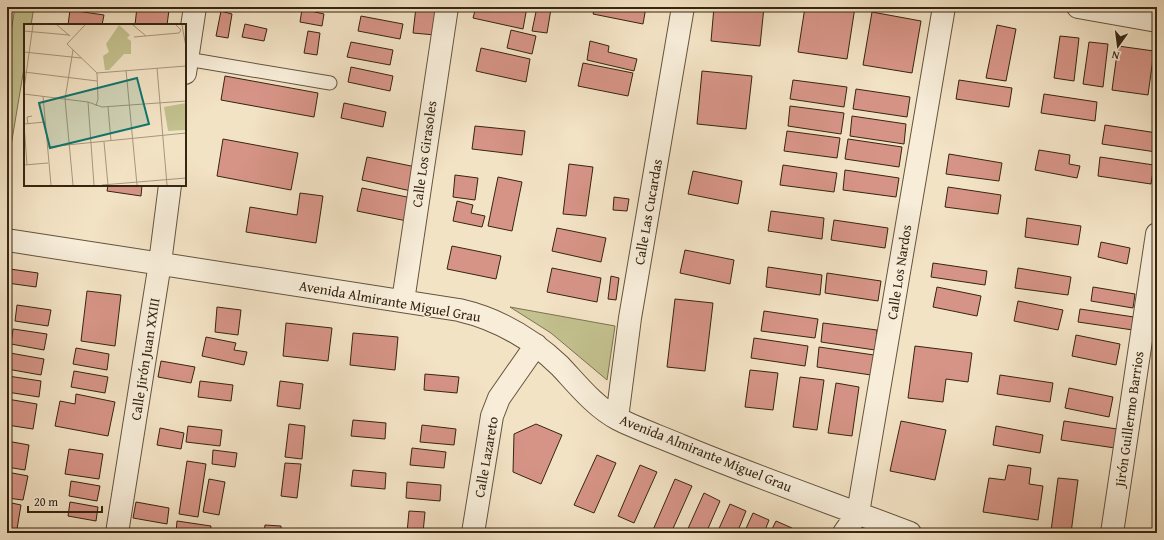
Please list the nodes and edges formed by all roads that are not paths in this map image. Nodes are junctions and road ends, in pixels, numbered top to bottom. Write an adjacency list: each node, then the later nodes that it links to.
1 (195, 7): 7 (street)
2 (447, 7): 13 (street, Calle Los Girasoles)
3 (683, 7): 16 (street, Calle Las Cucardas)
4 (944, 7): 17 (street, Calle Los Nardos)
5 (1078, 7): 6 (street)
6 (1157, 21)
7 (186, 66): 8 (lane)
8 (330, 83)
9 (170, 186): 12 (street, Calle Jirón Juan XXIII)
10 (1157, 234): 14 (street, Jirón Guillermo Barrios)
11 (7, 240): 12 (street, Avenida Almirante Miguel Grau)
12 (160, 263): 13 (street, Avenida Almirante Miguel Grau); 18 (street, Calle Jirón Juan XXIII)
13 (403, 301): 15 (street, Avenida Almirante Miguel Grau)
14 (1151, 307): 22 (street, Jirón Guillermo Barrios)
15 (536, 345): 16 (street, Avenida Almirante Miguel Grau); 19 (street, Calle Lazareto)
16 (617, 418): 17 (street, Avenida Almirante Miguel Grau)
17 (858, 513): 20 (street, Calle Los Nardos); 21 (street, Avenida Almirante Miguel Grau)
18 (117, 533)
19 (473, 533)
20 (844, 533)
21 (910, 533)
22 (1112, 533)

